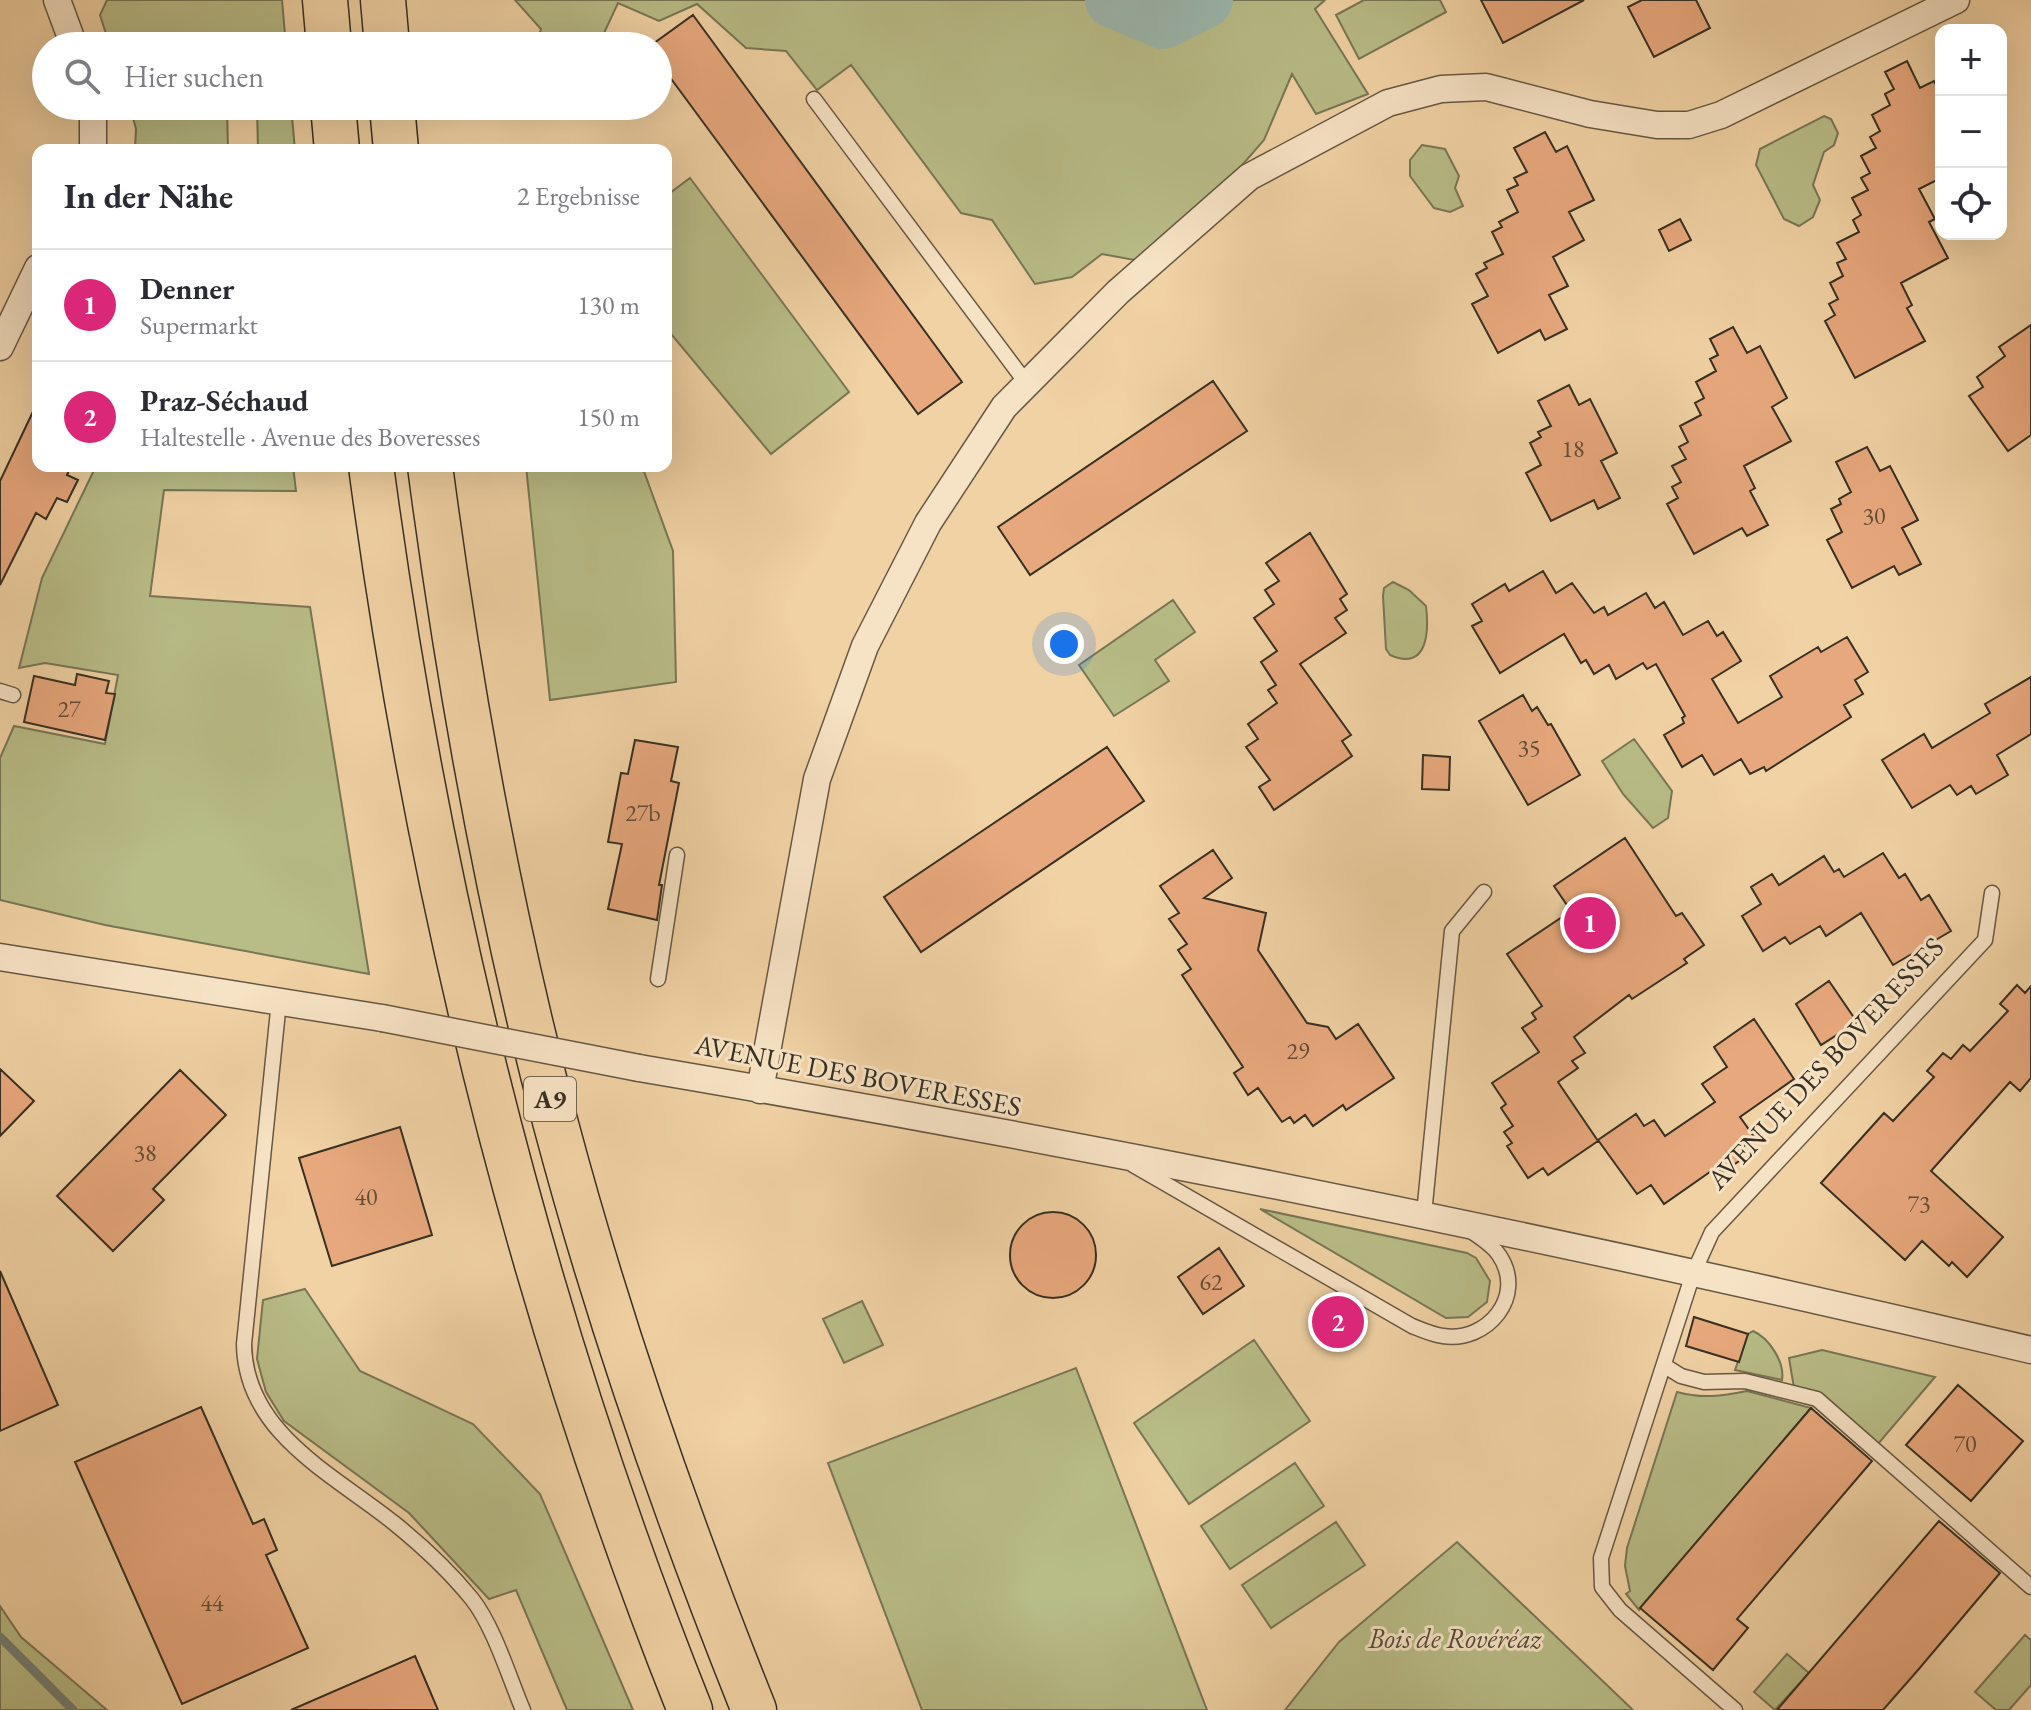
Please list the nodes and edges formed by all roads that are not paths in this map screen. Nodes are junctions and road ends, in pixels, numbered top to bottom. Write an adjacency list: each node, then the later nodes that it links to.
1 (57, 0): 5 (street)
2 (325, 0): 6 (highway)
3 (383, 0): 7 (highway)
4 (1956, 0): 17 (street)
5 (69, 32)
6 (328, 32)
7 (386, 32)
8 (814, 99): 17 (lane)
9 (93, 120): 12 (street)
10 (334, 120): 13 (highway)
11 (393, 120): 14 (highway)
12 (93, 144)
13 (336, 144)
14 (395, 144)
15 (32, 280): 16 (street)
16 (0, 347)
17 (1027, 384): 26 (street)
18 (372, 472): 35 (highway, A9)
19 (431, 472): 36 (highway, A9)
20 (677, 855): 24 (lane)
21 (1484, 892): 28 (lane)
22 (1992, 893): 30 (lane, AVENUE DES BOVERESSES)
23 (0, 957): 25 (street, AVENUE DES BOVERESSES)
24 (658, 979)
25 (279, 1001): 26 (street, AVENUE DES BOVERESSES, bridge); 34 (lane)
26 (760, 1090): 27 (street, AVENUE DES BOVERESSES)
27 (1111, 1153): 28 (street, AVENUE DES BOVERESSES); 29 (lane)
28 (1424, 1214): 29 (street, AVENUE DES BOVERESSES)
29 (1457, 1221): 30 (street, AVENUE DES BOVERESSES)
30 (1693, 1274): 31 (street, AVENUE DES BOVERESSES); 32 (lane, AVENUE DES BOVERESSES)
31 (2031, 1350)
32 (1665, 1366): 33 (lane); 37 (lane, AVENUE DES BOVERESSES)
33 (2031, 1587)
34 (523, 1710)
35 (690, 1710)
36 (754, 1710)
37 (1735, 1710)

